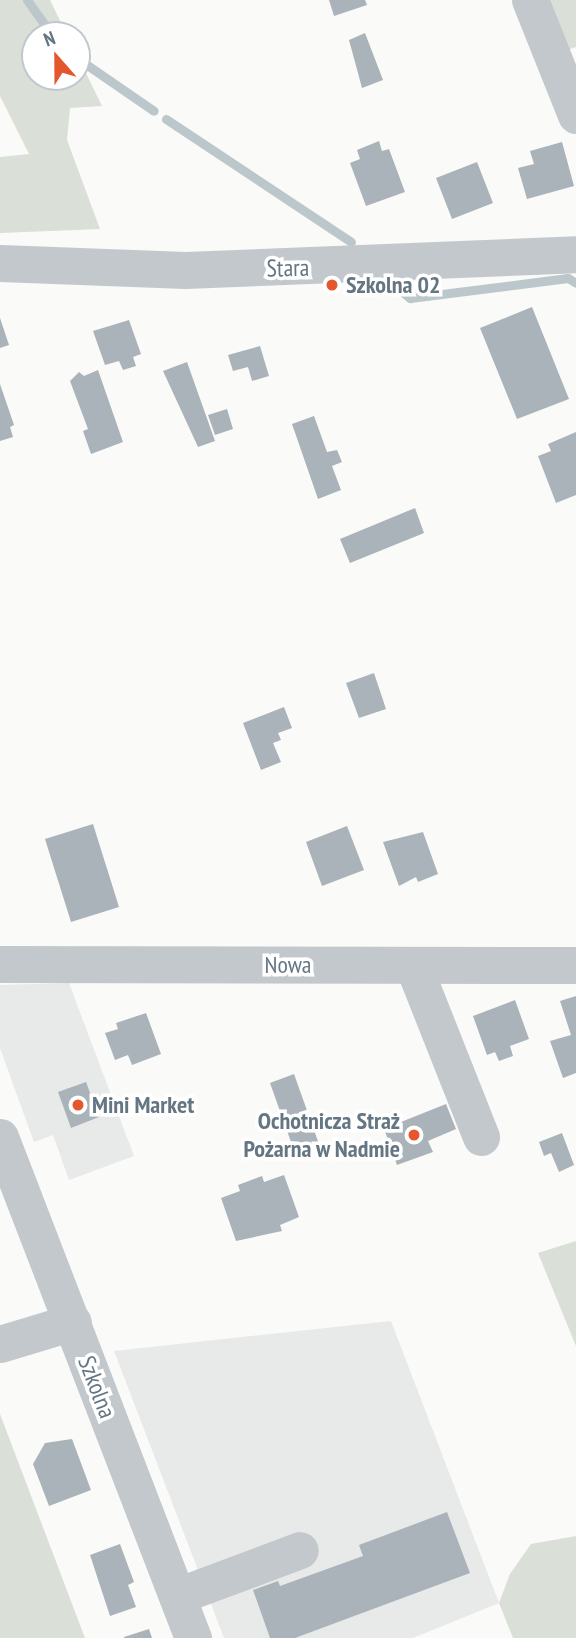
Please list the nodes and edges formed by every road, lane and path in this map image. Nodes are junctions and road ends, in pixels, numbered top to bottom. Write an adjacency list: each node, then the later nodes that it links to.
1 (530, 0): 2 (street)
2 (576, 115)
3 (576, 254): 4 (street, Stara)
4 (0, 263)
5 (0, 964): 6 (street, Nowa)
6 (413, 965): 7 (street, Nowa); 9 (street)
7 (576, 965)
8 (0, 1137): 10 (street, Szkolna)
9 (481, 1137)
10 (73, 1322): 11 (street); 13 (street, Szkolna)
11 (0, 1344)
12 (300, 1550): 13 (street)
13 (177, 1596): 14 (street, Szkolna)
14 (192, 1638)

